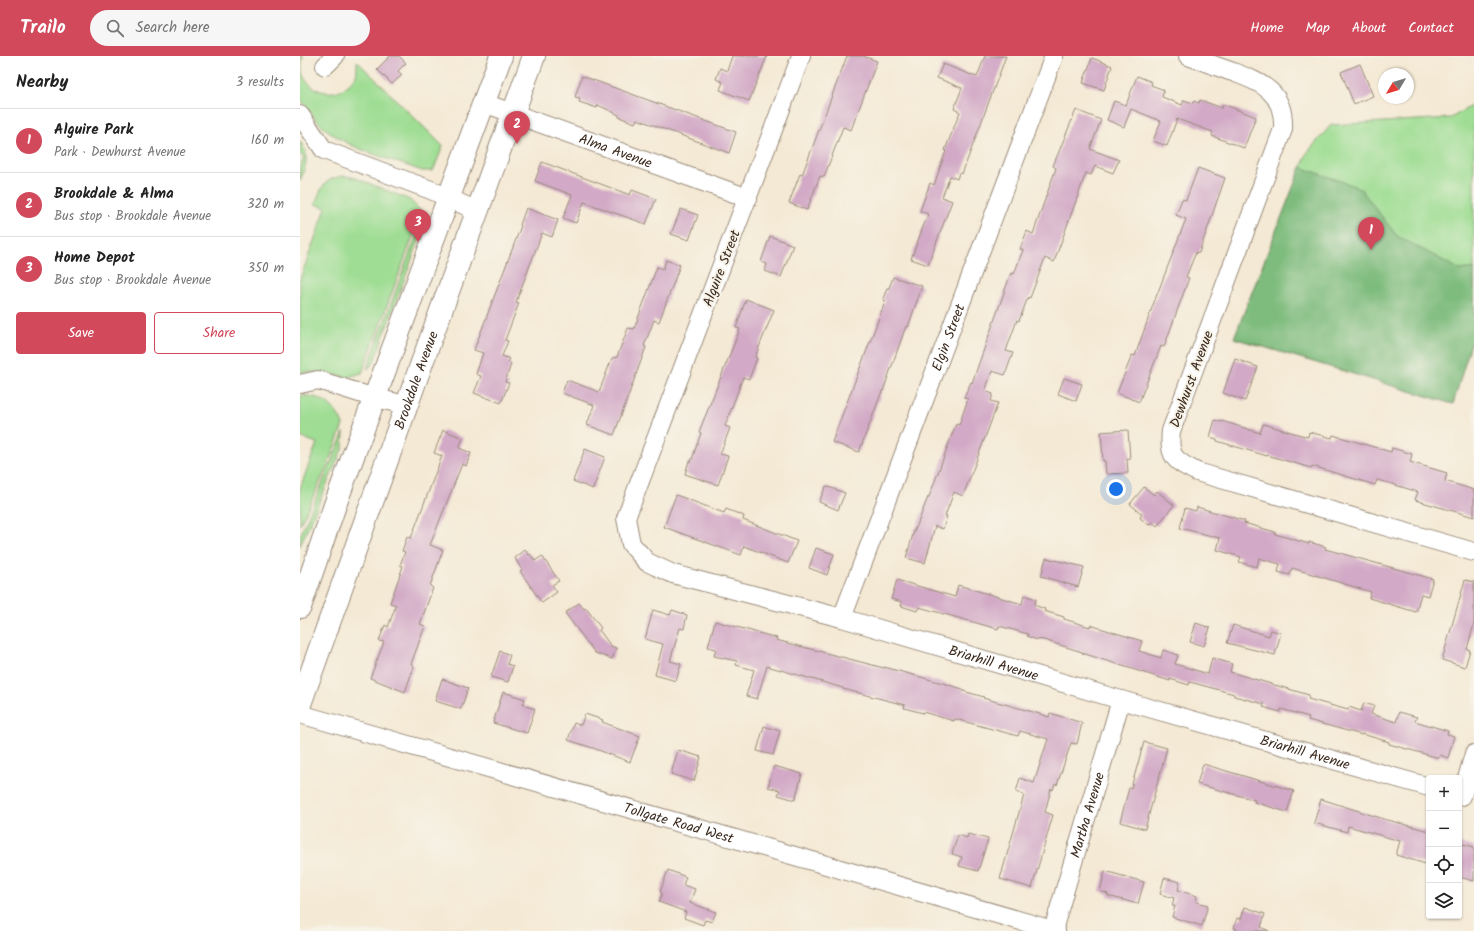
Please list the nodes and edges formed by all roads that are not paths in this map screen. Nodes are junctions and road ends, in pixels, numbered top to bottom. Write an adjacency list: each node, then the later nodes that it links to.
1 (501, 56): 6 (main road)
2 (534, 56): 7 (main road, Brookdale Avenue)
3 (801, 56): 10 (street, Alguire Street)
4 (1054, 56): 20 (street, Elgin Street)
5 (1188, 56): 17 (street, Dewhurst Avenue)
6 (484, 103): 7 (street, Alma Avenue); 9 (main road)
7 (513, 114): 10 (street, Alma Avenue); 11 (main road, Brookdale Avenue)
8 (300, 115): 9 (street)
9 (449, 198): 11 (street); 13 (main road)
10 (748, 198): 15 (street, Alguire Street)
11 (478, 211): 14 (main road, Brookdale Avenue)
12 (300, 384): 13 (street)
13 (375, 398): 14 (street); 16 (main road)
14 (406, 405): 22 (main road, Brookdale Avenue)
15 (641, 480): 20 (street, Briarhill Avenue)
16 (335, 505): 18 (main road); 19 (main road)
17 (1474, 552)
18 (300, 560)
19 (300, 607)
20 (842, 618): 21 (street, Briarhill Avenue)
21 (1121, 700): 25 (street, Briarhill Avenue); 27 (street, Martha Avenue)
22 (300, 704)
23 (300, 714): 27 (street, Tollgate Road West)
24 (1474, 754): 26 (street)
25 (1426, 786)
26 (1465, 797)
27 (1055, 930)

